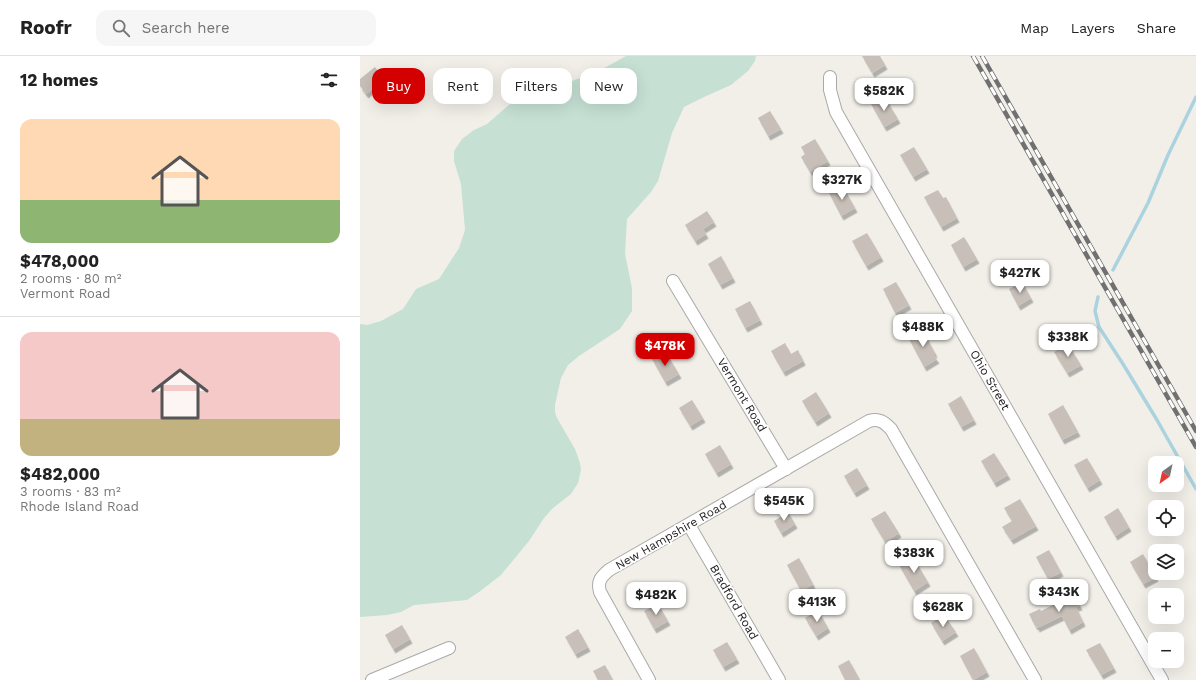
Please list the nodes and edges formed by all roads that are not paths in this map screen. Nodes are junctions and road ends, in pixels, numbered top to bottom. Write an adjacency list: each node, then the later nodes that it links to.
1 (830, 77): 10 (street, Ohio Street)
2 (673, 281): 3 (street, Vermont Road)
3 (786, 469): 4 (street, New Hampshire Road); 9 (street, New Hampshire Road)
4 (689, 525): 7 (street, New Hampshire Road); 8 (street, Bradford Road)
5 (449, 648): 6 (street)
6 (378, 679)
7 (649, 680)
8 (779, 680)
9 (1035, 680)
10 (1162, 680)

